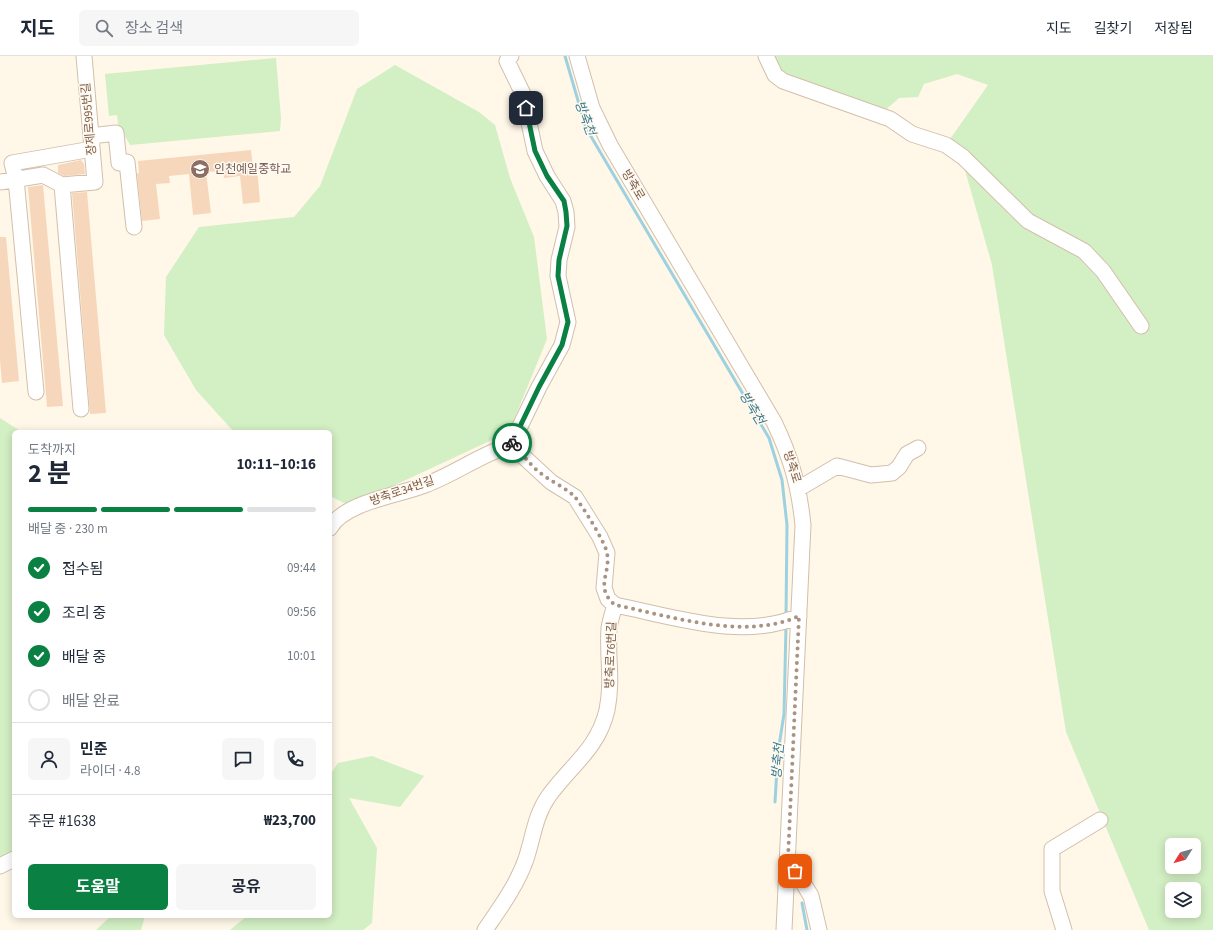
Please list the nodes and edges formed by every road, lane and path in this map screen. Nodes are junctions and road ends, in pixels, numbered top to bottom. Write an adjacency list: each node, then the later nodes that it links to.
1 (84, 56): 5 (street, 장제로995번길)
2 (511, 56): 13 (street)
3 (577, 56): 15 (street, 방축로)
4 (766, 56): 10 (street)
5 (91, 142): 6 (street); 8 (street, 장제로995번길); 9 (street)
6 (16, 179): 7 (street); 8 (street); 11 (street)
7 (0, 182)
8 (62, 185): 12 (street)
9 (134, 227)
10 (1141, 326)
11 (36, 392)
12 (81, 409)
13 (512, 445): 16 (street, 방축로34번길); 17 (street)
14 (918, 448): 15 (street)
15 (798, 489): 18 (street, 방축로)
16 (332, 523)
17 (615, 605): 18 (street, 방축로76번길); 23 (street, 방축로76번길)
18 (789, 619): 20 (street, 방축로)
19 (1100, 820): 26 (street)
20 (788, 858): 24 (street, 방축로); 25 (street)
21 (12, 860): 22 (street)
22 (0, 866)
23 (485, 930)
24 (784, 930)
25 (819, 930)
26 (1064, 930)

